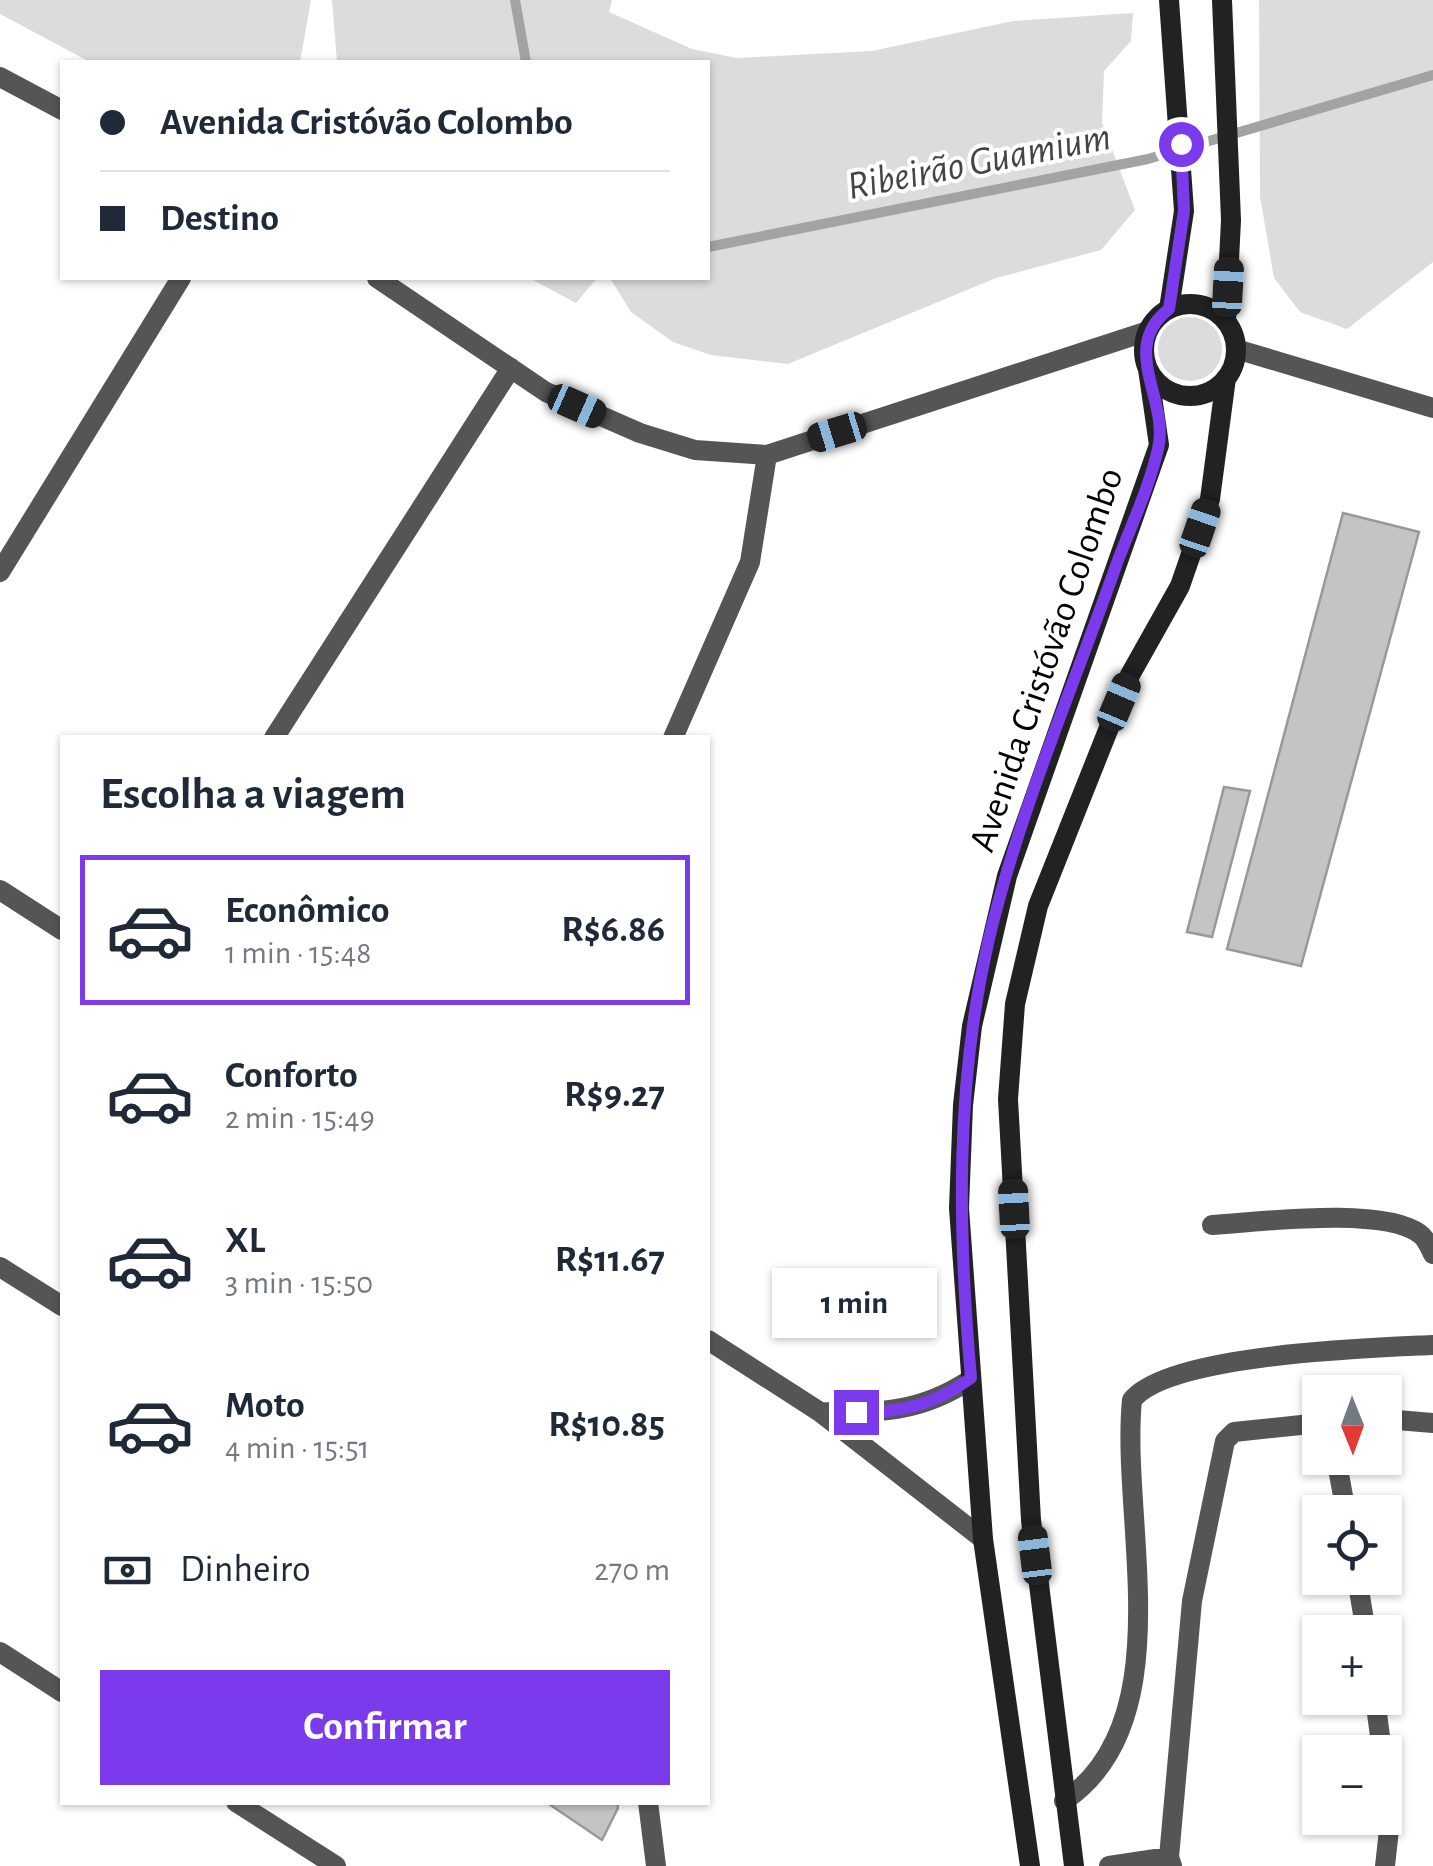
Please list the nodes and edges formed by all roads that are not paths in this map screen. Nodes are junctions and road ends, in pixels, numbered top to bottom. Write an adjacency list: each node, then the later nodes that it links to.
1 (1169, 0): 7 (main road)
2 (1222, 0): 8 (main road)
3 (0, 77): 4 (street)
4 (60, 109)
5 (179, 280): 16 (street)
6 (380, 280): 11 (street)
7 (1169, 309): 8 (main road); 9 (main road)
8 (1226, 321): 10 (main road)
9 (1148, 331): 12 (main road); 15 (street)
10 (1236, 349): 13 (main road); 14 (street)
11 (511, 368): 15 (street); 17 (street)
12 (1148, 369): 13 (main road); 27 (main road, Avenida Cristóvão Colombo)
13 (1226, 378): 35 (main road, Avenida Cristóvão Colombo)
14 (1433, 408)
15 (767, 454): 18 (street)
16 (0, 572)
17 (276, 735)
18 (674, 735)
19 (0, 890): 20 (street)
20 (60, 929)
21 (1212, 1225): 22 (street)
22 (1433, 1254)
23 (3, 1276): 24 (street)
24 (60, 1305)
25 (710, 1341): 28 (street)
26 (1433, 1345): 35 (street)
27 (971, 1378): 28 (street); 32 (main road, Avenida Cristóvão Colombo)
28 (820, 1412): 32 (street)
29 (1402, 1420): 30 (street)
30 (1433, 1423)
31 (1302, 1425): 39 (street)
32 (983, 1539): 42 (main road, Avenida Cristóvão Colombo)
33 (0, 1652): 34 (street)
34 (60, 1691)
35 (1064, 1801): 43 (main road, Avenida Cristóvão Colombo)
36 (241, 1805): 40 (street)
37 (648, 1805): 41 (street)
38 (1388, 1835): 45 (street)
39 (1170, 1861): 44 (street)
40 (336, 1866)
41 (656, 1866)
42 (1030, 1866)
43 (1074, 1866)
44 (1109, 1866)
45 (1385, 1866)

